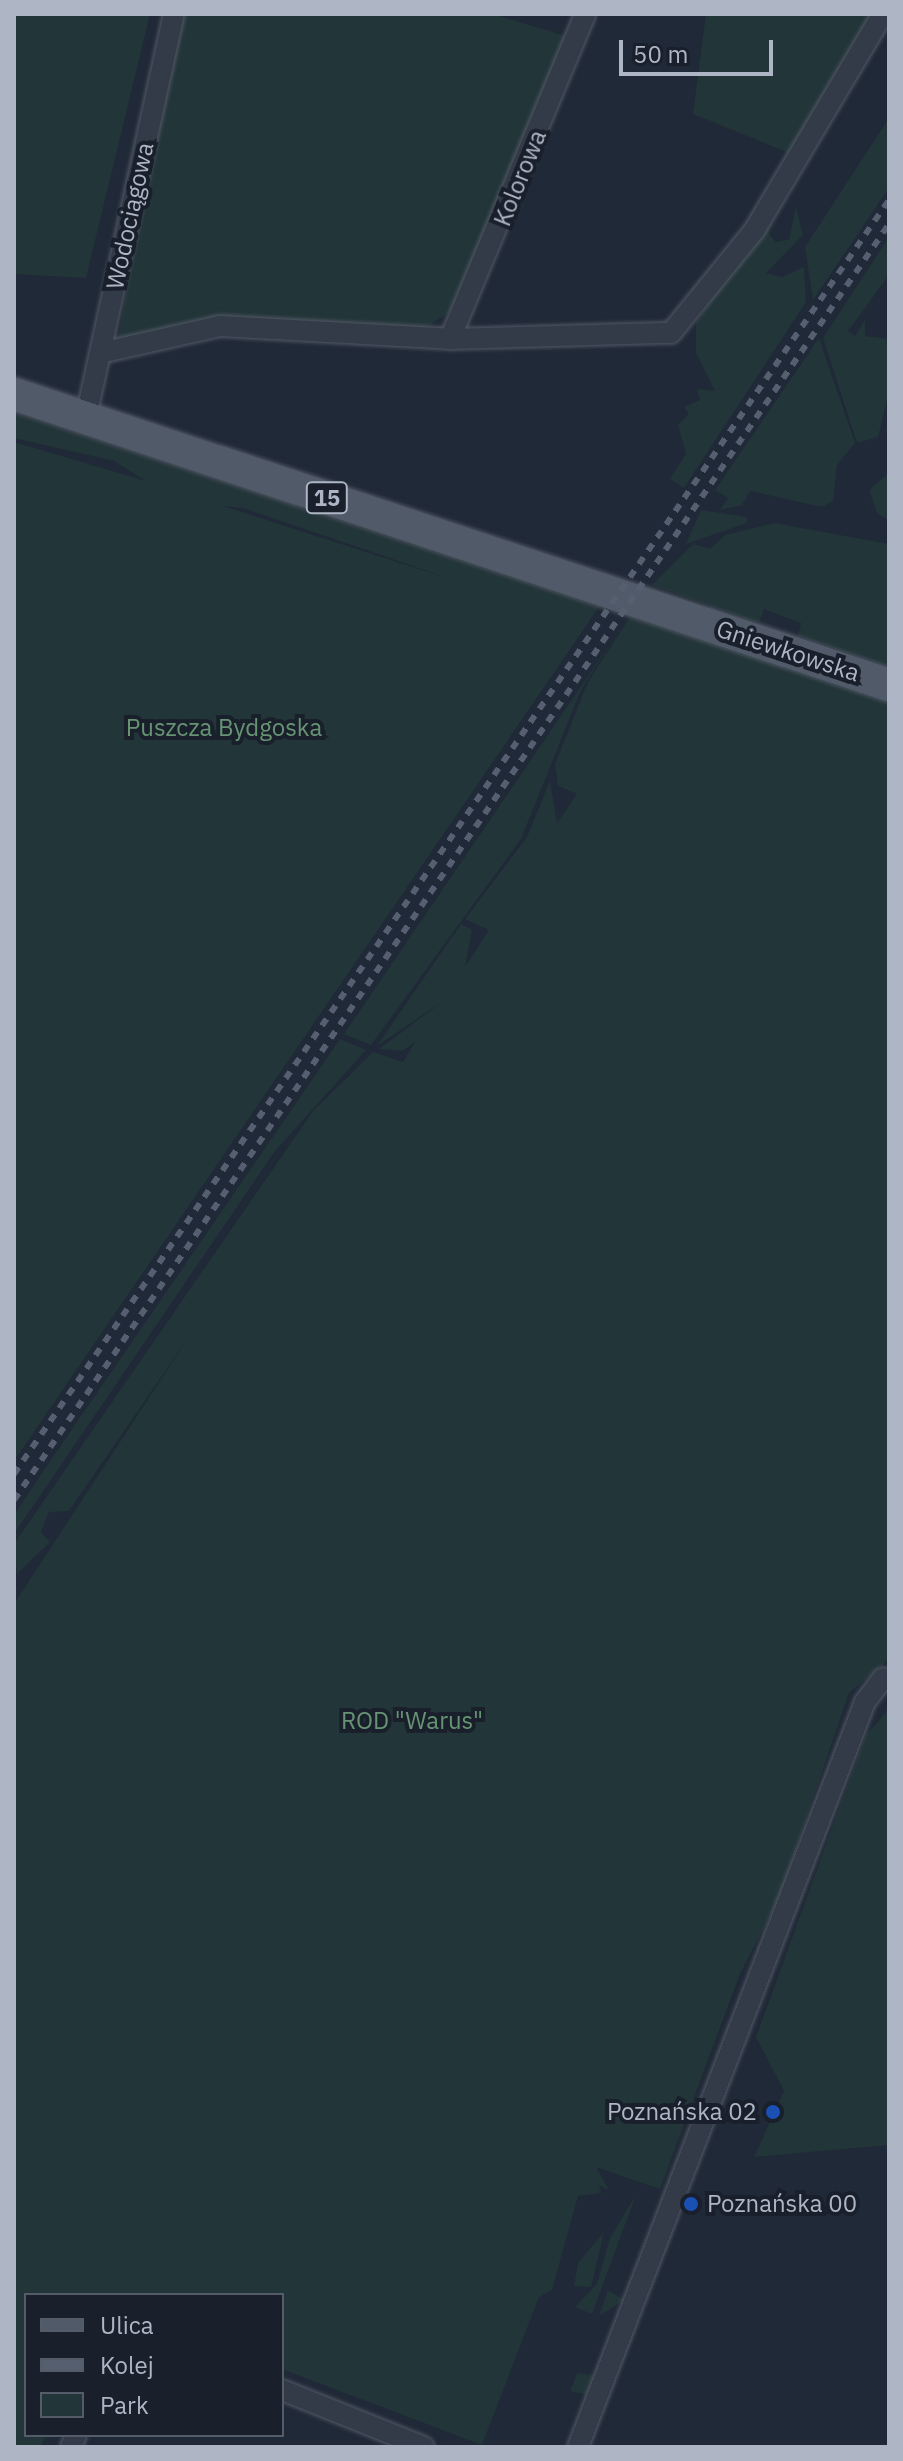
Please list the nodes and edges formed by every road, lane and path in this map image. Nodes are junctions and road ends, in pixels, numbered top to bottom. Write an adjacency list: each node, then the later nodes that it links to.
1 (174, 14): 5 (street, Wodociągowa)
2 (585, 14): 4 (street, Kolorowa)
3 (883, 14): 4 (street)
4 (450, 339): 5 (street)
5 (100, 353): 7 (street, Wodociągowa)
6 (14, 394): 7 (main road, 15)
7 (86, 417): 8 (main road, Gniewkowska / 15)
8 (889, 685)
9 (883, 1678): 12 (street)
10 (284, 2391): 11 (street)
11 (424, 2447)
12 (578, 2447)

